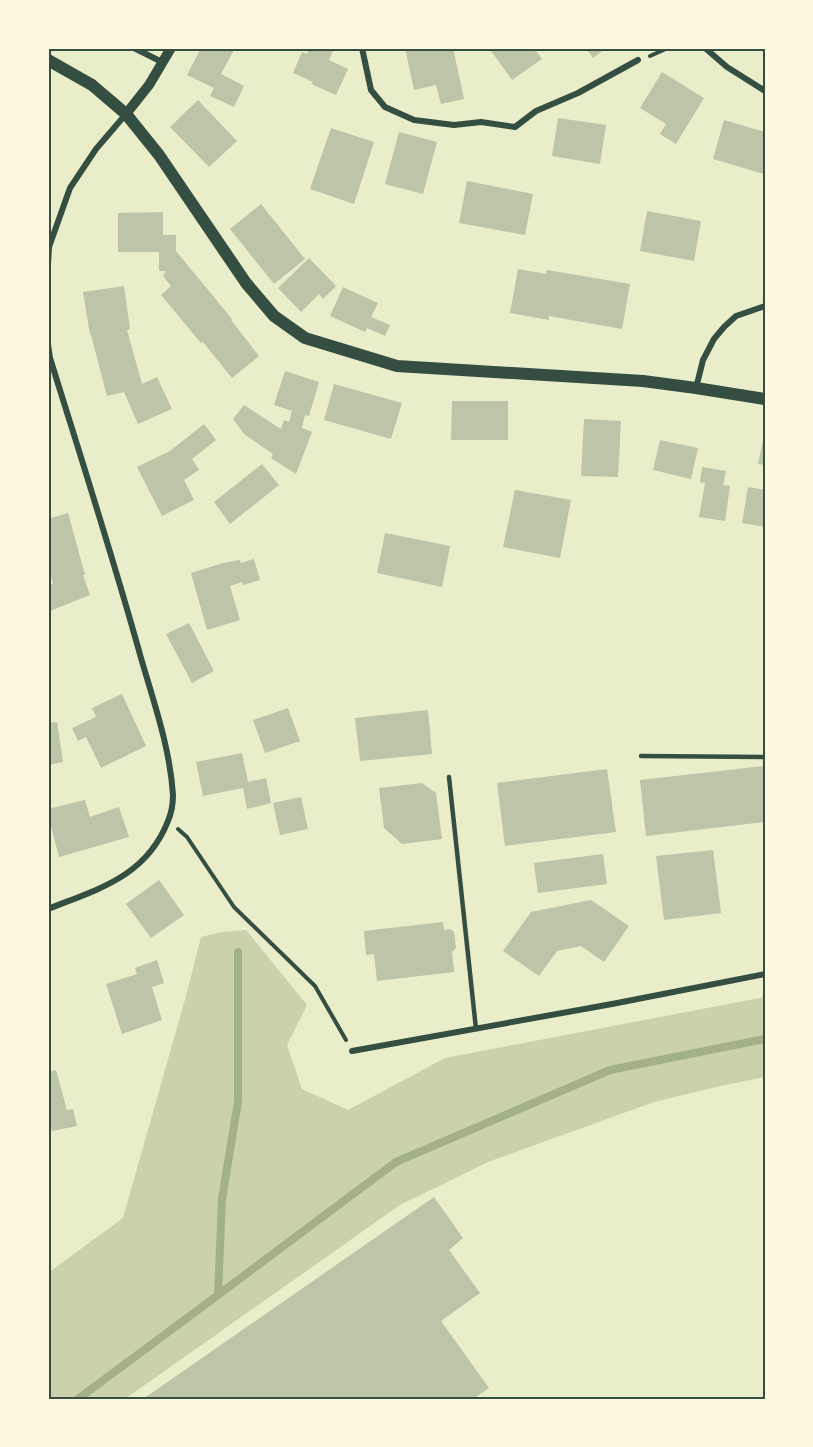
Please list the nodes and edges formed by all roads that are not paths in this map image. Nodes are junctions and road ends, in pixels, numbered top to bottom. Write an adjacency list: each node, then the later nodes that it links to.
1 (134, 48): 7 (street)
2 (171, 48): 7 (street)
3 (362, 48): 6 (street)
4 (705, 48): 8 (street)
5 (48, 60): 9 (main road)
6 (638, 60)
7 (162, 62): 9 (street)
8 (765, 91)
9 (126, 114): 10 (street); 14 (main road)
10 (49, 247): 11 (street)
11 (48, 265)
12 (765, 306): 14 (street)
13 (48, 344): 19 (street)
14 (696, 388): 15 (main road)
15 (765, 399)
16 (641, 756): 17 (lane)
17 (765, 757)
18 (449, 777): 21 (lane)
19 (48, 909)
20 (765, 974): 21 (street)
21 (476, 1029): 22 (street)
22 (352, 1051)

